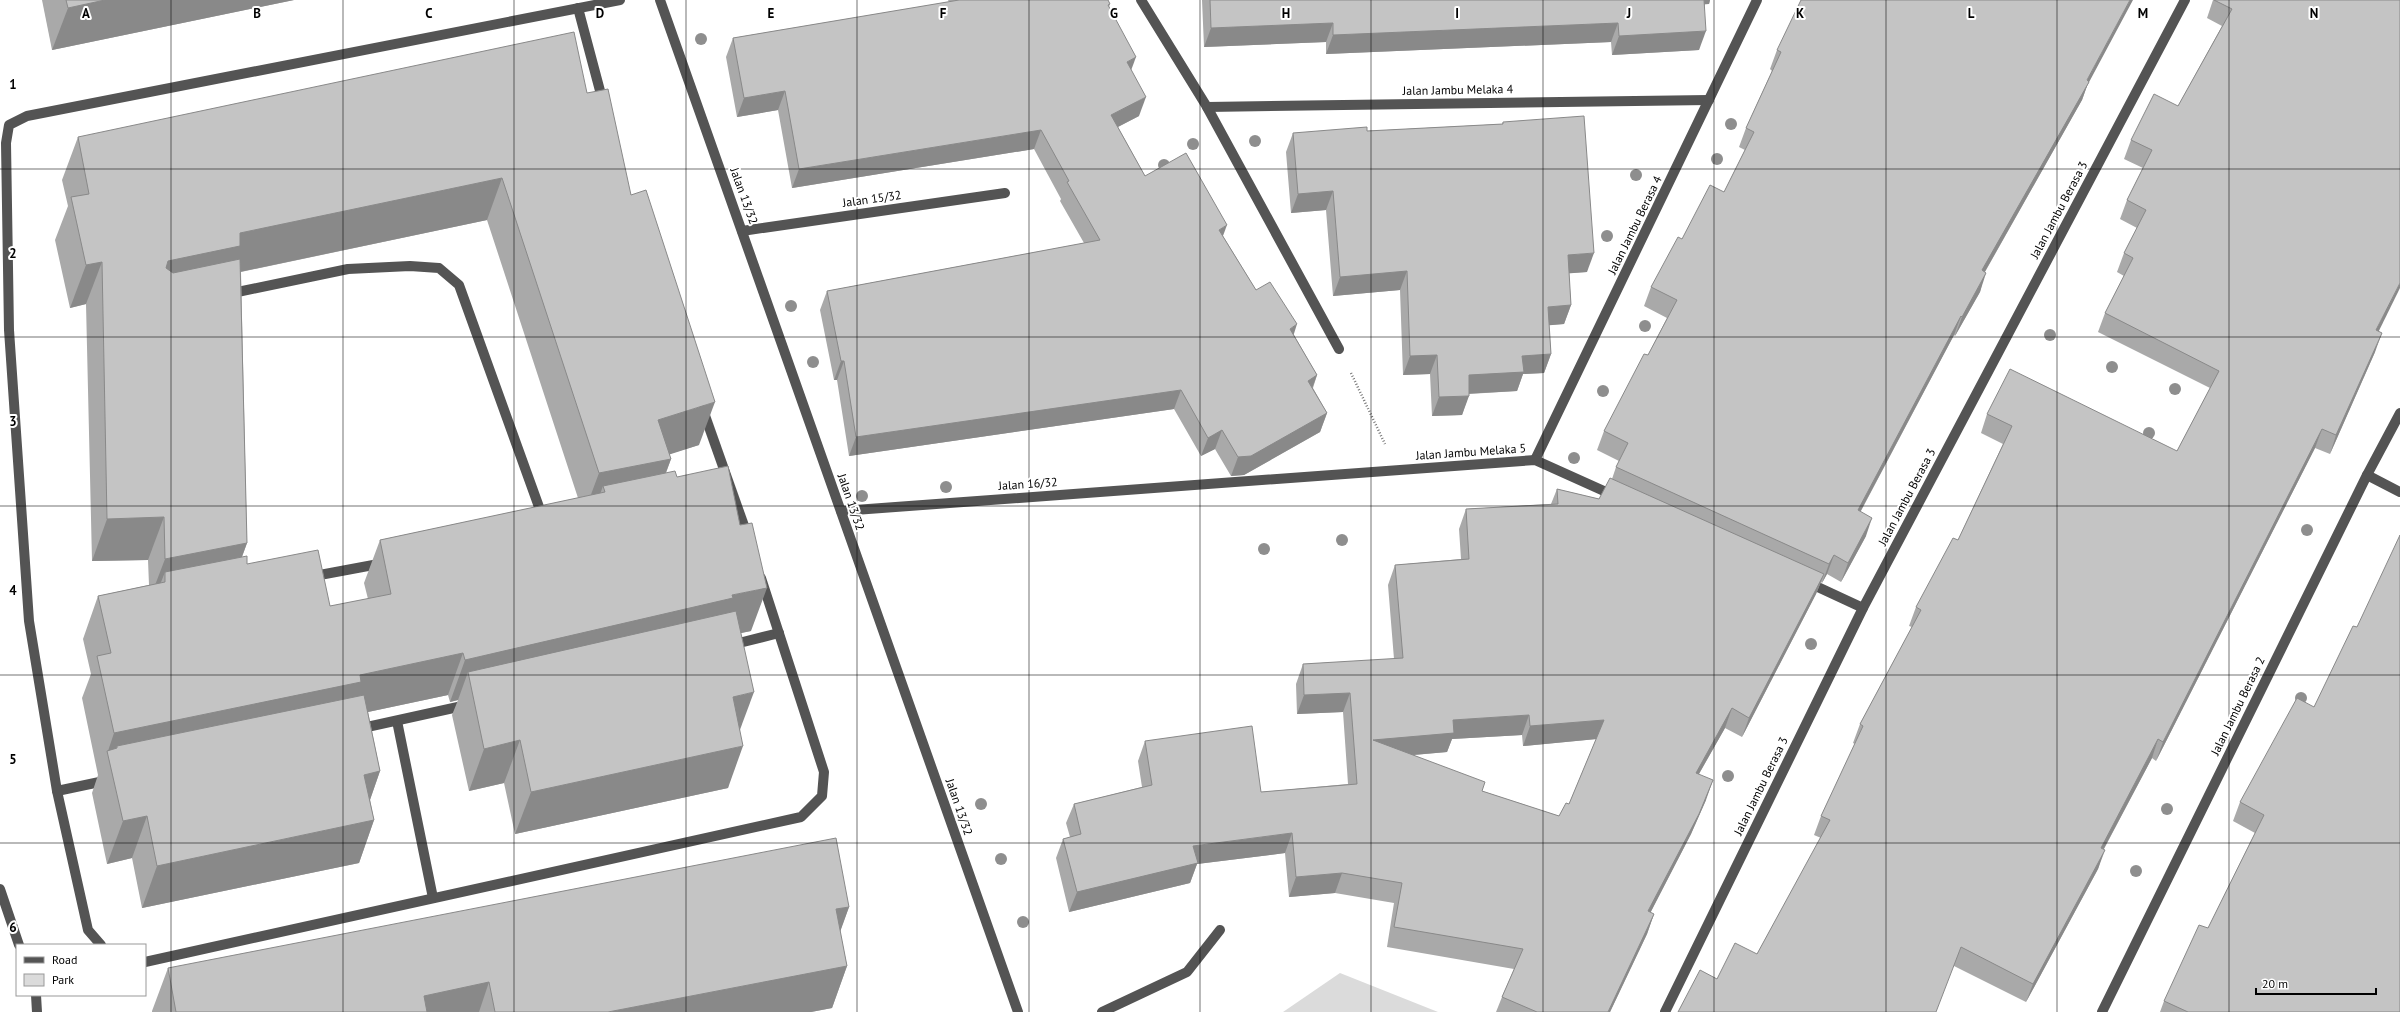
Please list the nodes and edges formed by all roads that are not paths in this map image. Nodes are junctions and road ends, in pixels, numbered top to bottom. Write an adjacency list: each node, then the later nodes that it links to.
1 (620, 0): 6 (street)
2 (660, 0): 11 (street, Jalan 13/32)
3 (1141, 0): 8 (street)
4 (1757, 0): 7 (street, Jalan Jambu Berasa 4)
5 (2185, 0): 28 (street, Jalan Jambu Berasa 3)
6 (578, 8): 9 (street); 35 (street)
7 (1709, 100): 8 (street, Jalan Jambu Melaka 4); 16 (street, Jalan Jambu Berasa 4)
8 (1206, 107): 13 (street)
9 (605, 114)
10 (1004, 193): 11 (street, Jalan 15/32)
11 (742, 231): 21 (street, Jalan 13/32)
12 (218, 296): 22 (street)
13 (1339, 349)
14 (701, 404): 23 (street)
15 (2400, 413): 17 (street, Jalan Jambu Berasa 2)
16 (1535, 460): 18 (street, Jalan Jambu Melaka 5); 20 (street, Jalan Jambu Melaka 5)
17 (2367, 475): 19 (street); 47 (street, Jalan Jambu Berasa 2)
18 (1218, 484): 21 (street, Jalan 16/32)
19 (2400, 492)
20 (1623, 500)
21 (841, 510): 44 (street, Jalan 13/32)
22 (547, 530)
23 (750, 544)
24 (392, 562): 27 (street)
25 (757, 566): 29 (street)
26 (1798, 578): 28 (street)
27 (298, 580)
28 (1863, 608): 46 (street, Jalan Jambu Berasa 3)
29 (779, 633): 30 (street); 37 (street)
30 (717, 648)
31 (475, 703): 32 (street)
32 (397, 721): 33 (street); 37 (street)
33 (351, 730)
34 (119, 778): 35 (street)
35 (57, 791): 40 (street)
36 (0, 889): 39 (street)
37 (433, 898): 41 (street)
38 (1220, 930): 45 (street)
39 (19, 944)
40 (100, 944)
41 (146, 962)
42 (36, 996): 43 (street)
43 (37, 1012)
44 (1018, 1012)
45 (1102, 1012)
46 (1665, 1012)
47 (2102, 1012)

